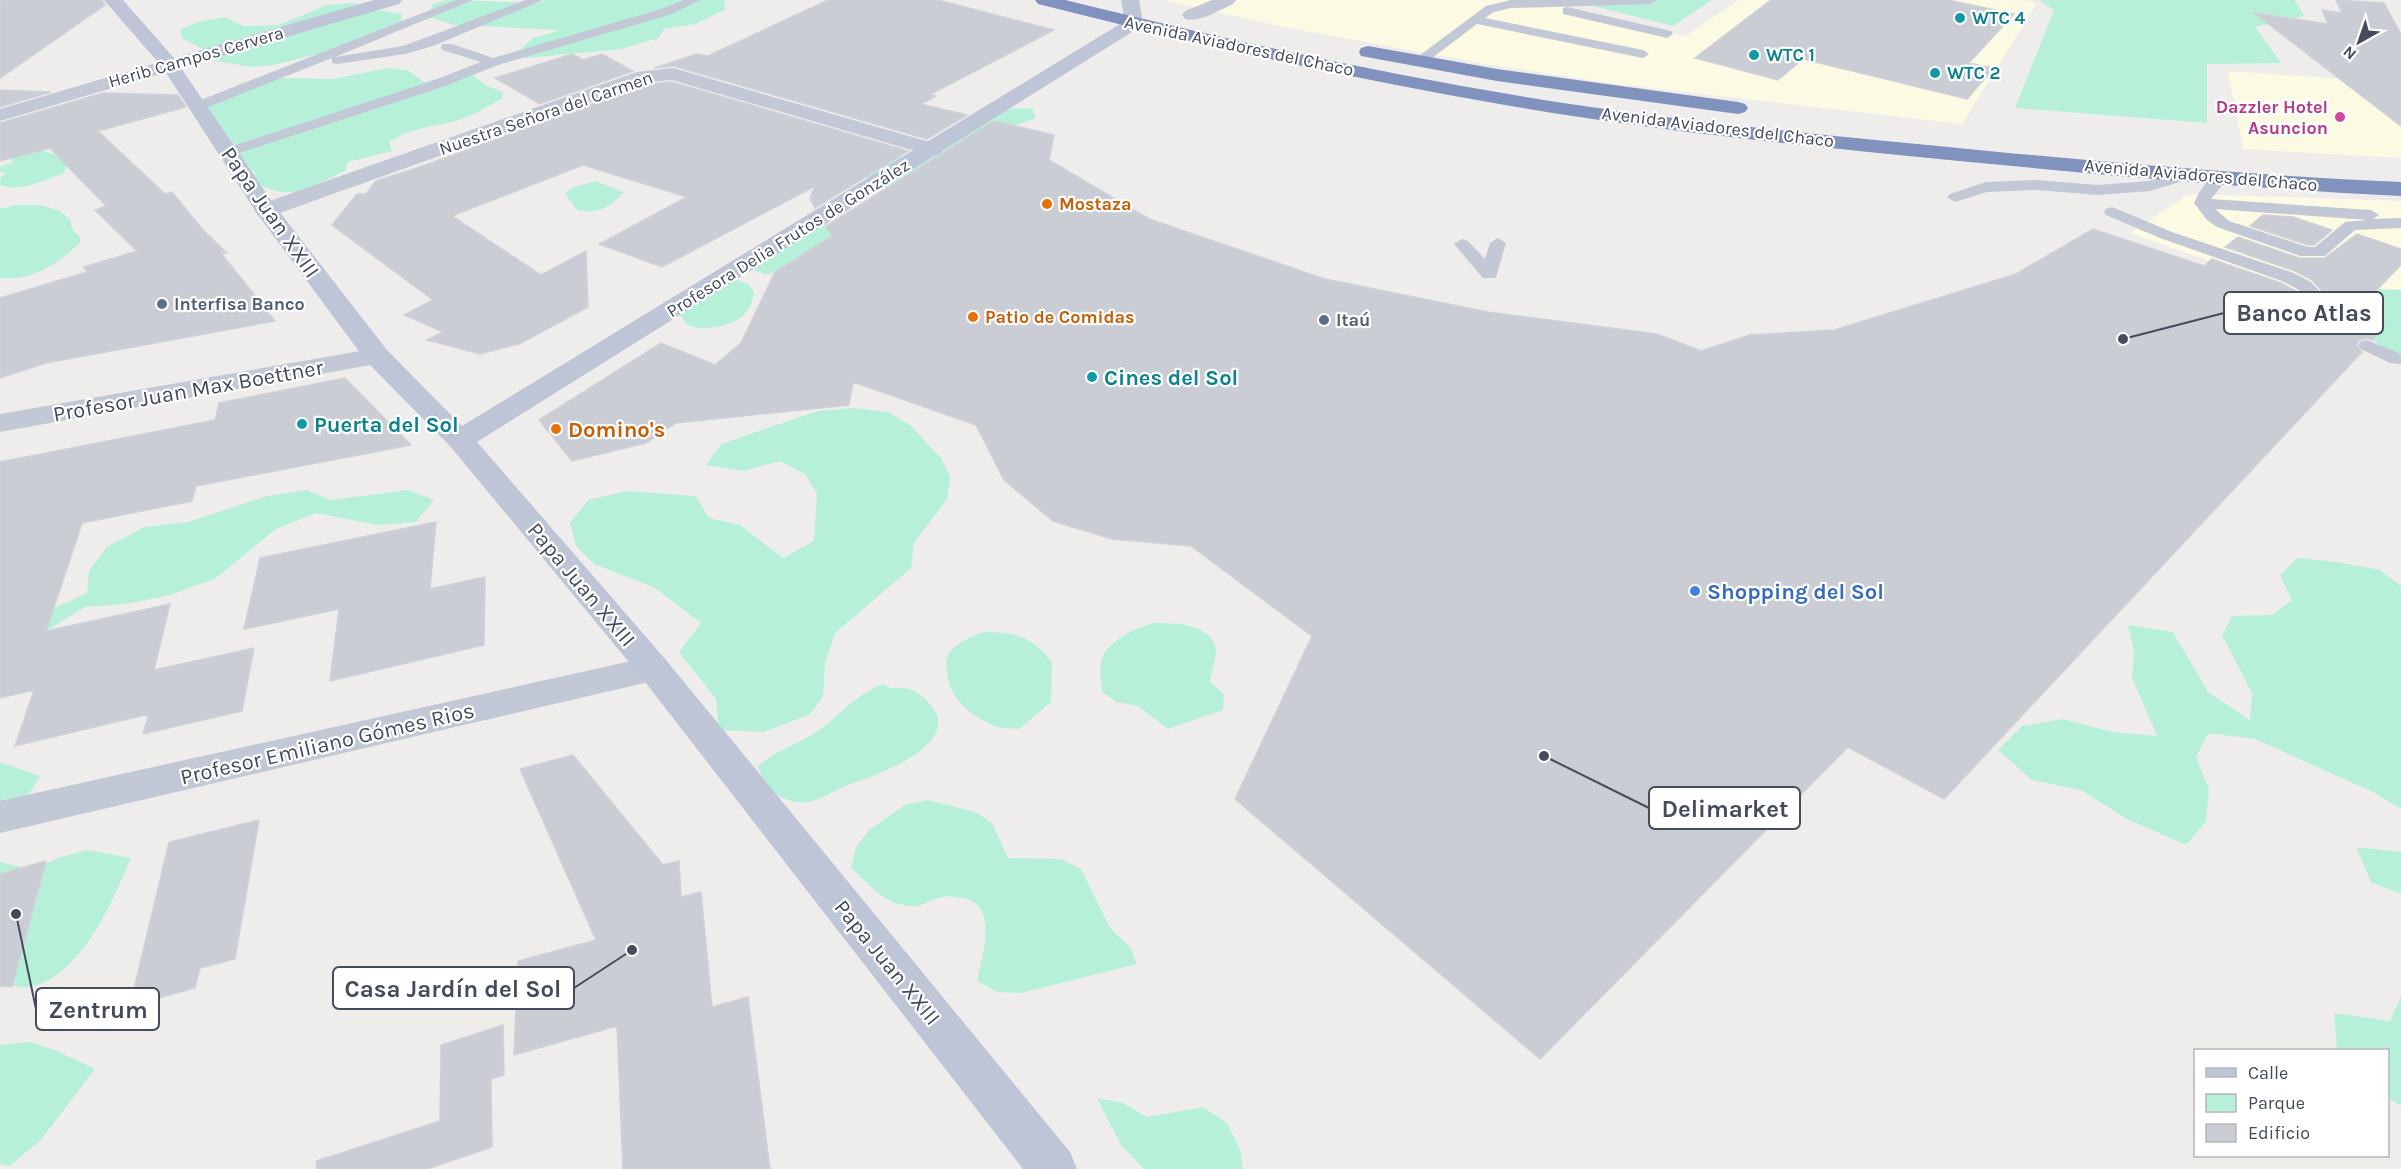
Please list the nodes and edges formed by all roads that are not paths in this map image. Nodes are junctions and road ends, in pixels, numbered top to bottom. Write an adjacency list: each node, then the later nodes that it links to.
1 (113, 0): 25 (street, Papa Juan XXIII)
2 (467, 0): 13 (lane)
3 (537, 0): 21 (lane)
4 (656, 0): 10 (lane)
5 (1044, 0): 18 (highway, Avenida Aviadores del Chaco)
6 (1129, 0): 12 (highway, Avenida Aviadores del Chaco); 18 (street)
7 (1227, 0): 15 (street)
8 (1651, 0): 11 (lane)
9 (388, 1): 25 (street, Herib Campos Cervera)
10 (688, 3): 24 (lane)
11 (1536, 4): 16 (lane); 19 (lane)
12 (1150, 5)
13 (441, 10): 21 (lane); 26 (lane)
14 (1171, 10): 15 (highway, Avenida Aviadores del Chaco)
15 (1191, 15): 17 (highway, Avenida Aviadores del Chaco)
16 (1475, 20): 22 (lane); 23 (lane)
17 (1222, 22)
18 (1125, 29): 28 (highway, Avenida Aviadores del Chaco); 33 (street, Profesora Delia Frutos de González)
19 (1667, 34)
20 (1346, 47): 23 (highway, Avenida Aviadores del Chaco)
21 (445, 51): 24 (lane); 26 (lane); 27 (lane)
22 (1643, 54)
23 (1419, 61): 30 (highway, Avenida Aviadores del Chaco)
24 (493, 62): 27 (lane)
25 (170, 65): 29 (street, Papa Juan XXIII); 32 (street, Herib Campos Cervera)
26 (294, 67): 29 (lane)
27 (437, 84): 34 (lane)
28 (1461, 91): 30 (highway); 35 (highway, Avenida Aviadores del Chaco)
29 (198, 106): 34 (street, Papa Juan XXIII)
30 (1723, 106): 31 (highway, Avenida Aviadores del Chaco)
31 (1756, 110)
32 (0, 115)
33 (932, 150): 40 (street, Nuestra Señora del Carmen); 51 (street, Profesora Delia Frutos de González)
34 (228, 152): 40 (street, Papa Juan XXIII)
35 (2188, 175): 36 (highway, Avenida Aviadores del Chaco); 38 (lane)
36 (2220, 178): 37 (highway, Avenida Aviadores del Chaco); 39 (lane)
37 (2401, 189)
38 (1954, 197)
39 (2202, 203): 42 (lane); 43 (lane)
40 (266, 210): 48 (street, Papa Juan XXIII)
41 (2112, 212): 46 (lane)
42 (2401, 217)
43 (2401, 223)
44 (1498, 243): 45 (lane)
45 (1462, 244)
46 (2324, 306)
47 (2367, 345): 49 (lane)
48 (377, 356): 50 (street, Profesor Juan Max Boettner); 51 (street, Papa Juan XXIII)
49 (2397, 359)
50 (0, 423)
51 (460, 440): 52 (street, Papa Juan XXIII)
52 (654, 669): 53 (street, Profesor Emiliano Gómes Rios); 54 (street, Papa Juan XXIII)
53 (0, 817)
54 (1053, 1169)

